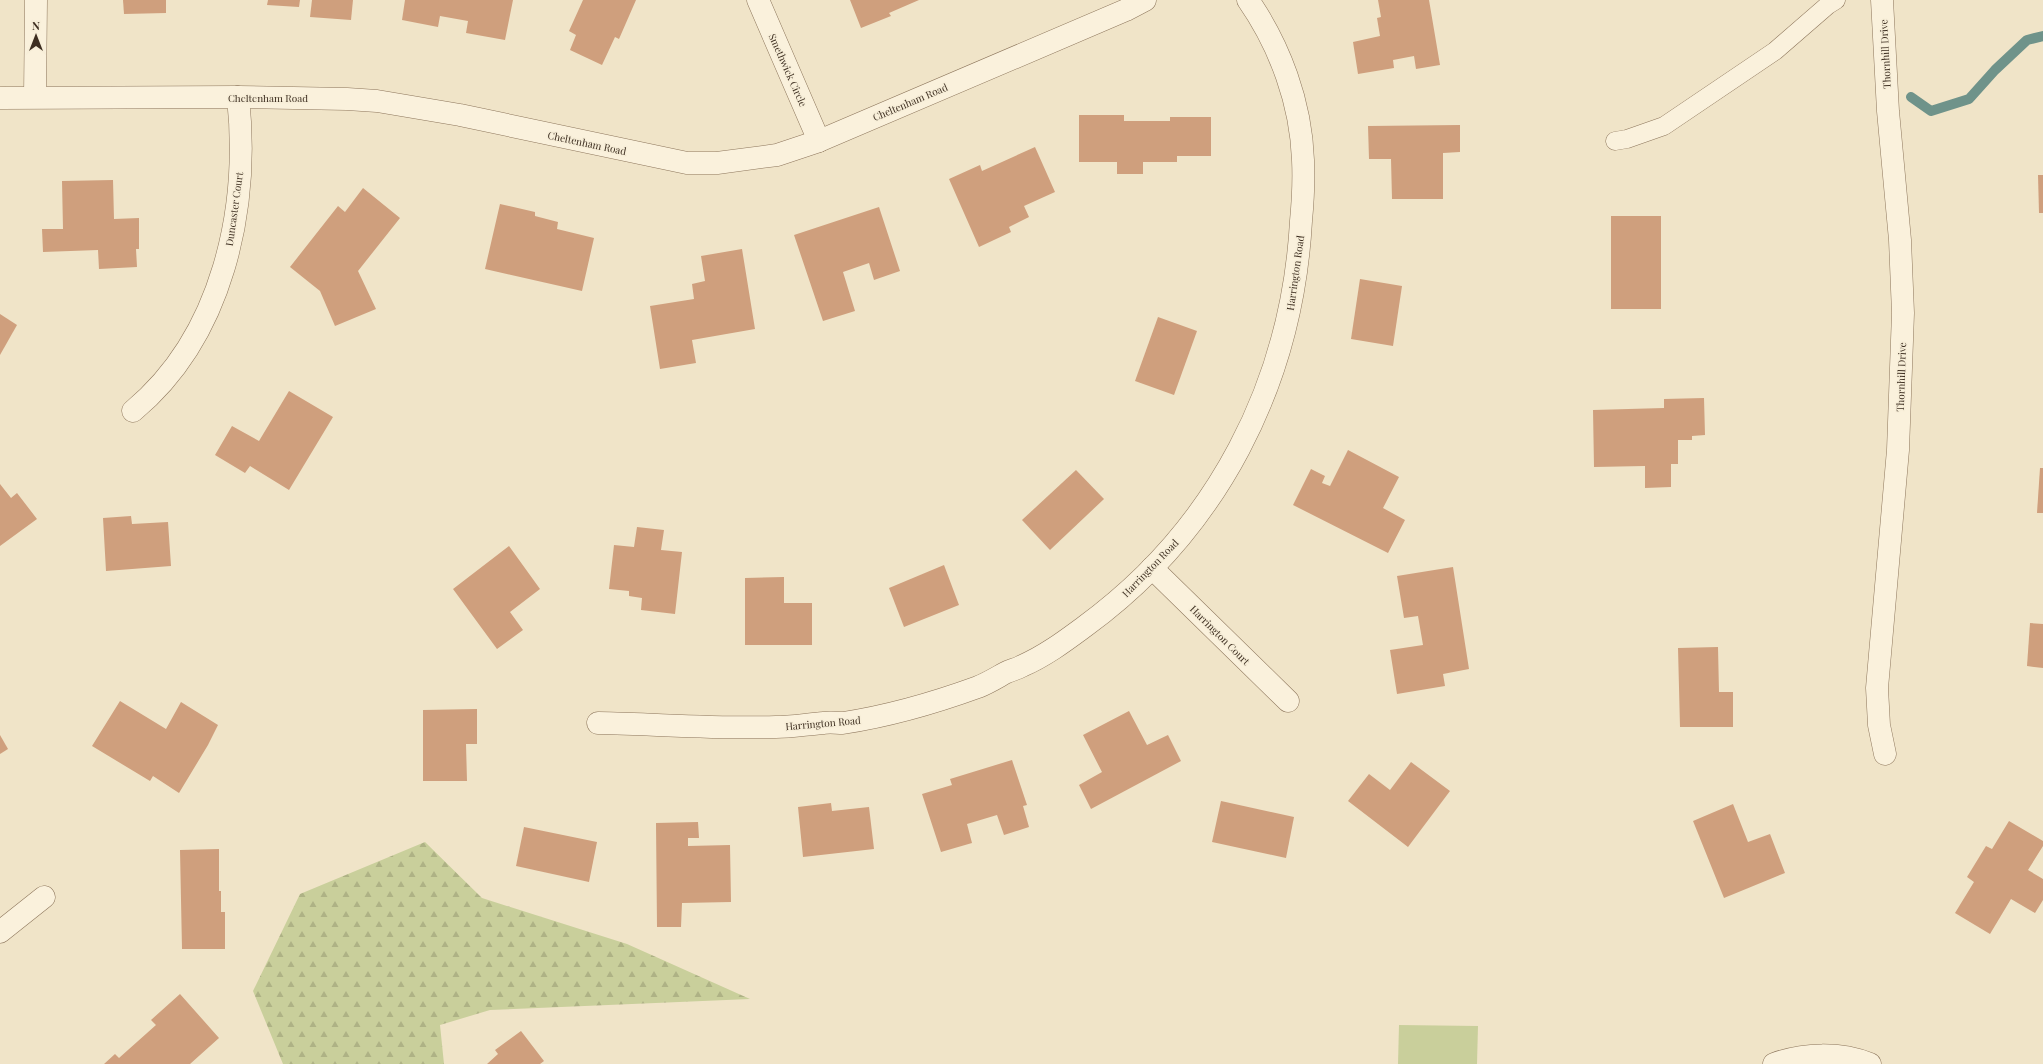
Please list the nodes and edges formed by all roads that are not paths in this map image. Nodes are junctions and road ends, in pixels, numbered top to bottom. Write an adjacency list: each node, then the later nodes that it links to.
1 (36, 0): 7 (street)
2 (758, 0): 10 (street, Smethwick Circle)
3 (1145, 0): 10 (street, Cheltenham Road)
4 (1248, 0): 13 (street, Harrington Road)
5 (1836, 0): 11 (lane)
6 (1882, 0): 16 (street, Thornhill Drive)
7 (35, 97): 8 (street, Cheltenham Road); 9 (street, Cheltenham Road)
8 (238, 97): 10 (street, Cheltenham Road); 12 (street, Duncaster Court)
9 (0, 98)
10 (819, 141)
11 (1615, 141)
12 (133, 411)
13 (1152, 568): 14 (street, Harrington Court); 15 (street, Harrington Road)
14 (1288, 701)
15 (598, 723)
16 (1885, 754)
17 (44, 897): 18 (street)
18 (0, 932)
19 (1774, 1064): 20 (street)
20 (1870, 1064)

